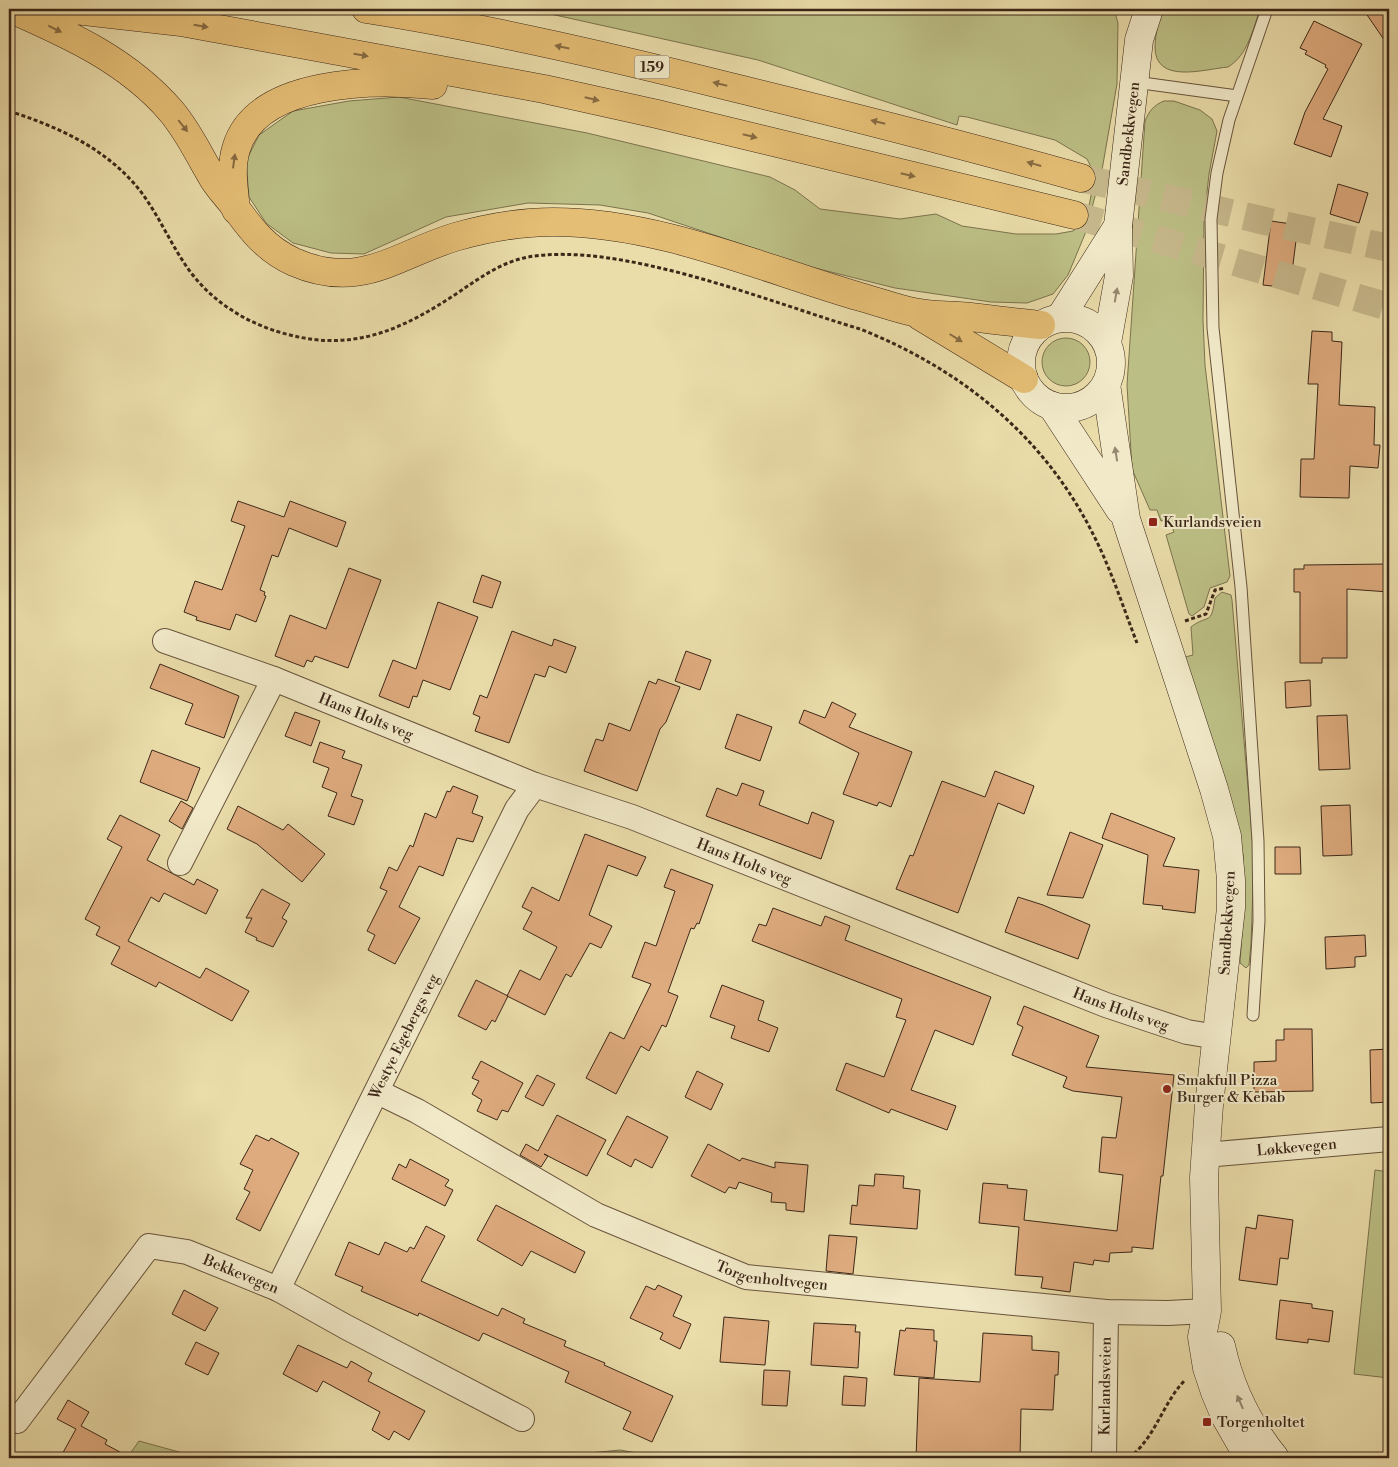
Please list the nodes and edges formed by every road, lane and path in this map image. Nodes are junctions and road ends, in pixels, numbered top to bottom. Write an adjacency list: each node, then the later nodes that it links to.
1 (11, 9): 13 (highway, one-way to 13)
2 (66, 9): 9 (highway, one-way to 9)
3 (371, 9): 12 (highway, 159, one-way to 3)
4 (1130, 9): 7 (main road, Sandbekkvegen)
5 (1149, 9): 7 (main road, Sandbekkvegen)
6 (1267, 9): 10 (lane)
7 (1139, 40): 8 (main road, Sandbekkvegen)
8 (1136, 82): 10 (lane); 15 (main road, Sandbekkvegen)
9 (544, 89): 13 (highway, one-way to 9); 14 (highway, one-way to 14)
10 (1236, 96): 23 (lane)
11 (9, 111): 26 (path)
12 (1081, 178)
13 (236, 210): 16 (highway)
14 (1074, 215)
15 (1118, 226): 17 (main road, Sandbekkvegen); 18 (main road, Sandbekkvegen, one-way to 15)
16 (914, 312): 17 (highway); 19 (highway, one-way to 19)
17 (1051, 322): 18 (main road); 19 (main road)
18 (1107, 343): 20 (main road)
19 (1024, 379): 21 (main road)
20 (1106, 384): 21 (main road); 22 (main road, Sandbekkvegen, one-way to 20)
21 (1052, 406): 22 (main road, Sandbekkvegen)
22 (1126, 519): 31 (main road, Sandbekkvegen)
23 (1241, 587): 24 (path); 30 (lane)
24 (1184, 621)
25 (165, 641): 27 (street, Hans Holts veg)
26 (1137, 643)
27 (274, 679): 28 (street, Hans Holts veg); 29 (street)
28 (535, 786): 31 (street, Hans Holts veg); 32 (street, Westye Egebergs veg)
29 (180, 862)
30 (1252, 1015)
31 (1216, 1037): 34 (main road, Sandbekkvegen)
32 (378, 1092): 35 (street, Westye Egebergs veg); 37 (street, Torgenholtvegen)
33 (1389, 1139): 34 (street, Løkkevegen)
34 (1205, 1155): 36 (main road, Sandbekkvegen)
35 (278, 1289): 39 (street, Bekkevegen); 40 (street, Bekkevegen)
36 (1207, 1311): 37 (street, Torgenholtvegen); 38 (main road, Sandbekkvegen); 44 (main road, Sandbekkvegen, one-way to 36)
37 (1106, 1312): 41 (street, Kurlandsveien)
38 (1207, 1368): 42 (path); 43 (main road, Sandbekkvegen)
39 (522, 1419)
40 (17, 1421)
41 (1104, 1458)
42 (1129, 1458)
43 (1249, 1458)
44 (1275, 1458)

